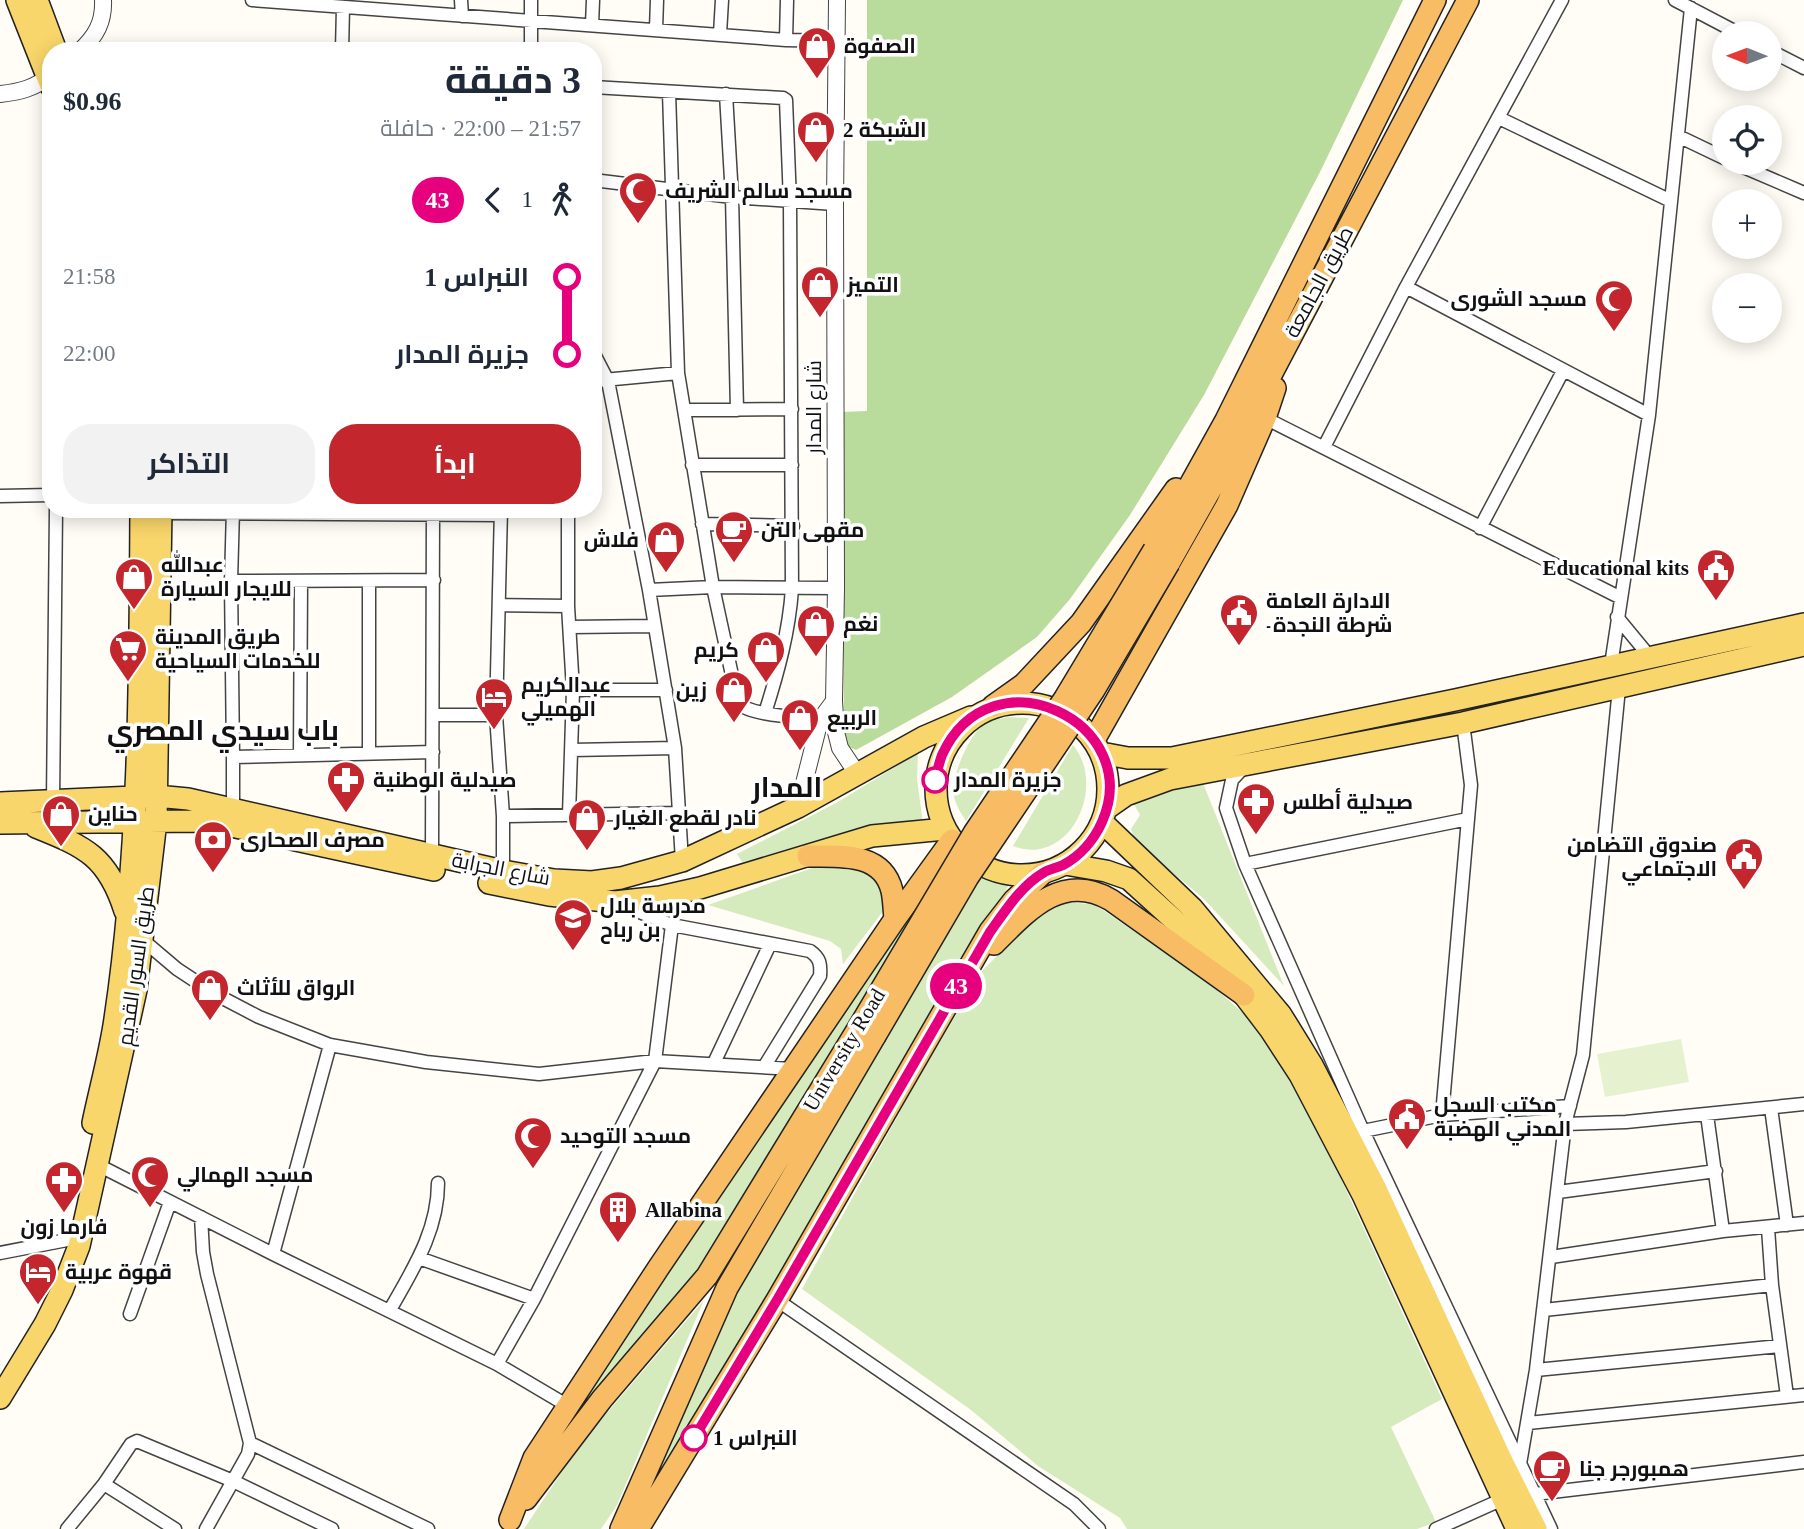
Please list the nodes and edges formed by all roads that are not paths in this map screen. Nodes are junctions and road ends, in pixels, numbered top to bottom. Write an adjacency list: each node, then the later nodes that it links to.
1 (17, 0): 31 (main road)
2 (37, 0): 26 (main road)
3 (103, 0): 27 (street)
4 (252, 0): 16 (street)
5 (461, 0): 18 (street)
6 (531, 0): 19 (street)
7 (593, 0): 21 (street)
8 (657, 0): 22 (street)
9 (722, 0): 23 (street)
10 (787, 0): 24 (street)
11 (837, 0): 25 (street, شارع المدار)
12 (1435, 0): 60 (highway, طريق الجامعة)
13 (1468, 0): 58 (highway, طريق الجامعة)
14 (1562, 0): 38 (street)
15 (1675, 0): 17 (street)
16 (343, 7): 18 (street); 28 (street)
17 (1691, 8): 20 (street); 39 (street)
18 (462, 16): 19 (street)
19 (532, 20): 21 (street); 29 (street)
20 (1715, 21)
21 (592, 25): 22 (street)
22 (656, 29): 23 (street)
23 (720, 34): 24 (street)
24 (786, 40): 25 (street)
25 (836, 41): 48 (street, شارع المدار)
26 (53, 42)
27 (88, 42)
28 (342, 42)
29 (531, 42)
30 (1782, 57): 32 (street)
31 (42, 61)
32 (1804, 68)
33 (42, 83): 36 (street)
34 (602, 88): 35 (street)
35 (669, 92): 37 (street); 43 (street)
36 (0, 94)
37 (726, 94): 45 (street); 47 (street)
38 (1499, 118): 46 (street); 49 (street)
39 (1678, 136): 40 (street); 46 (street)
40 (1712, 152)
41 (1762, 175): 44 (street)
42 (602, 181): 43 (street)
43 (673, 189): 45 (street); 52 (street)
44 (1804, 193)
45 (732, 197): 47 (street); 57 (street)
46 (1671, 201): 59 (street)
47 (790, 202): 48 (street); 55 (street)
48 (835, 204): 81 (street, شارع المدار)
49 (1406, 287): 51 (street); 61 (street)
50 (602, 369): 54 (street)
51 (1563, 371): 59 (street); 74 (street)
52 (678, 373): 54 (street); 56 (street)
53 (602, 381): 54 (street)
54 (608, 381): 83 (street)
55 (792, 409): 57 (street); 63 (street)
56 (684, 410): 57 (street); 62 (street)
57 (737, 410)
58 (1258, 415): 61 (street); 75 (highway); 105 (highway)
59 (1649, 415): 84 (street)
60 (1226, 420): 75 (highway, طريق الجامعة); 98 (highway)
61 (1324, 447): 74 (street)
62 (692, 465): 63 (street); 72 (street)
63 (792, 465): 73 (street)
64 (42, 495): 65 (street)
65 (0, 496)
66 (56, 518): 115 (street)
67 (155, 518): 114 (main road, طريق السور القديم)
68 (233, 518): 77 (street)
69 (433, 518): 76 (street)
70 (501, 518): 85 (street)
71 (568, 518): 86 (street)
72 (702, 524): 73 (street); 80 (street)
73 (793, 526): 82 (street)
74 (1480, 528): 84 (street)
75 (1162, 557): 145 (highway, University Road, bridge)
76 (433, 580): 79 (street); 100 (street)
77 (231, 581): 78 (street); 111 (street)
78 (301, 581): 79 (street); 110 (street)
79 (369, 581): 109 (street)
80 (713, 587): 82 (street); 83 (street); 99 (street)
81 (836, 588): 82 (street); 97 (street, شارع المدار)
82 (792, 589): 99 (street)
83 (649, 590): 89 (street)
84 (1621, 598): 87 (street)
85 (499, 605): 86 (street); 101 (street)
86 (568, 606): 90 (street)
87 (1617, 617): 92 (street); 93 (street)
88 (1804, 624): 92 (main road)
89 (654, 626): 90 (street); 96 (street)
90 (570, 627): 95 (street)
91 (1804, 645): 94 (main road)
92 (1650, 657): 93 (main road)
93 (1611, 665): 105 (main road)
94 (1619, 688): 104 (main road); 152 (street)
95 (573, 690): 96 (street); 107 (street)
96 (666, 690): 106 (street)
97 (834, 701): 103 (street); 113 (street, شارع المدار)
98 (993, 706): 102 (main road); 105 (main road)
99 (765, 713): 103 (street)
100 (433, 715): 101 (street); 108 (street)
101 (496, 715): 120 (street)
102 (971, 718): 113 (main road, شارع الجرابة); 127 (main road)
103 (820, 720): 117 (street)
104 (1463, 723): 112 (main road); 123 (street)
105 (1097, 746): 122 (main road)
106 (675, 748): 107 (street); 119 (street)
107 (572, 750): 121 (street)
108 (433, 752): 109 (street); 129 (street)
109 (369, 754): 110 (street)
110 (300, 755): 111 (street)
111 (233, 757): 118 (street)
112 (1250, 763): 122 (main road); 133 (street)
113 (858, 775): 117 (main road, شارع الجرابة)
114 (146, 797): 115 (main road, شارع الجرابة); 118 (main road, شارع الجرابة); 124 (main road, طريق السور القديم)
115 (53, 802): 116 (main road, شارع الجرابة)
116 (0, 803)
117 (798, 807): 128 (main road, شارع الجرابة)
118 (233, 808): 129 (main road, شارع الجرابة)
119 (677, 813): 121 (street); 131 (street)
120 (503, 816): 121 (street); 134 (street)
121 (569, 816)
122 (1104, 816): 132 (main road); 156 (main road)
123 (1468, 819): 133 (street); 154 (street)
124 (145, 821): 125 (main road, شارع الجرابة); 137 (main road, شارع الجرابة); 139 (main road, طريق السور القديم); 141 (main road, طريق السور القديم)
125 (25, 822): 126 (main road, شارع الجرابة); 139 (main road)
126 (0, 823)
127 (948, 834): 130 (main road, شارع الجرابة); 136 (main road); 138 (highway)
128 (736, 835): 131 (main road, شارع الجرابة); 135 (main road)
129 (432, 855): 134 (main road, شارع الجرابة)
130 (808, 856): 135 (main road, شارع الجرابة); 138 (highway)
131 (682, 861): 134 (main road, شارع الجرابة)
132 (1065, 864): 136 (main road); 144 (main road)
133 (1245, 864): 158 (street)
134 (503, 871)
135 (754, 871): 137 (main road, شارع الجرابة)
136 (1043, 873): 143 (highway)
137 (615, 902): 140 (street)
138 (895, 919): 150 (highway)
139 (128, 921): 170 (main road, طريق السور القديم)
140 (672, 925): 142 (street); 147 (street)
141 (144, 941): 146 (street); 159 (main road, طريق السور القديم)
142 (771, 944): 148 (street); 149 (street)
143 (957, 985): 144 (highway); 177 (highway)
144 (1244, 995): 162 (main road)
145 (867, 1031): 197 (highway, University Road); 203 (highway, University Road)
146 (330, 1045): 147 (street); 172 (street)
147 (655, 1061): 148 (street); 176 (street)
148 (714, 1063): 149 (street)
149 (764, 1067): 150 (street)
150 (793, 1069): 188 (highway)
151 (1804, 1104): 153 (street)
152 (1570, 1106): 154 (street); 157 (street)
153 (1771, 1108): 155 (street); 167 (street)
154 (1442, 1115): 158 (street)
155 (1707, 1115): 157 (street); 160 (street)
156 (1343, 1122): 158 (street); 162 (main road)
157 (1565, 1124): 163 (street)
158 (1363, 1130): 192 (street)
159 (98, 1165): 164 (street); 187 (main road, طريق السور القديم)
160 (1716, 1171): 163 (street); 169 (street)
161 (438, 1183): 174 (street)
162 (1369, 1191): 192 (main road); 196 (main road)
163 (1558, 1192): 173 (street)
164 (170, 1202): 165 (street); 180 (street)
165 (201, 1217): 172 (street); 190 (street)
166 (1804, 1223): 167 (street)
167 (1787, 1225): 168 (street)
168 (1768, 1228): 169 (street); 175 (street)
169 (1723, 1231): 173 (street)
170 (67, 1240): 171 (street); 184 (main road, طريق السور القديم)
171 (0, 1253)
172 (273, 1254): 178 (street)
173 (1551, 1257): 179 (street)
174 (419, 1258): 176 (street); 178 (street)
175 (1772, 1285): 179 (street); 181 (street)
176 (534, 1299): 182 (street)
177 (777, 1300): 204 (highway); 205 (street)
178 (390, 1310): 182 (street)
179 (1544, 1310): 183 (street)
180 (130, 1314)
181 (1780, 1346): 183 (street); 186 (street)
182 (498, 1364): 188 (street)
183 (1536, 1370): 189 (street)
184 (0, 1380)
185 (1804, 1395): 186 (street)
186 (1787, 1396): 189 (street)
187 (0, 1398)
188 (568, 1406): 197 (highway)
189 (1528, 1423): 192 (street)
190 (250, 1443): 193 (street); 202 (street)
191 (1804, 1462): 195 (street)
192 (1514, 1467): 195 (street); 208 (main road)
193 (233, 1481): 194 (street); 200 (street); 201 (street)
194 (103, 1484): 198 (street); 199 (street)
195 (1535, 1494): 209 (street)
196 (1503, 1499): 206 (street); 207 (main road)
197 (507, 1524)
198 (67, 1529)
199 (175, 1529)
200 (206, 1529)
201 (332, 1529)
202 (428, 1529)
203 (621, 1529)
204 (638, 1529)
205 (1099, 1529)
206 (1436, 1529)
207 (1517, 1529)
208 (1536, 1529)
209 (1551, 1529)

